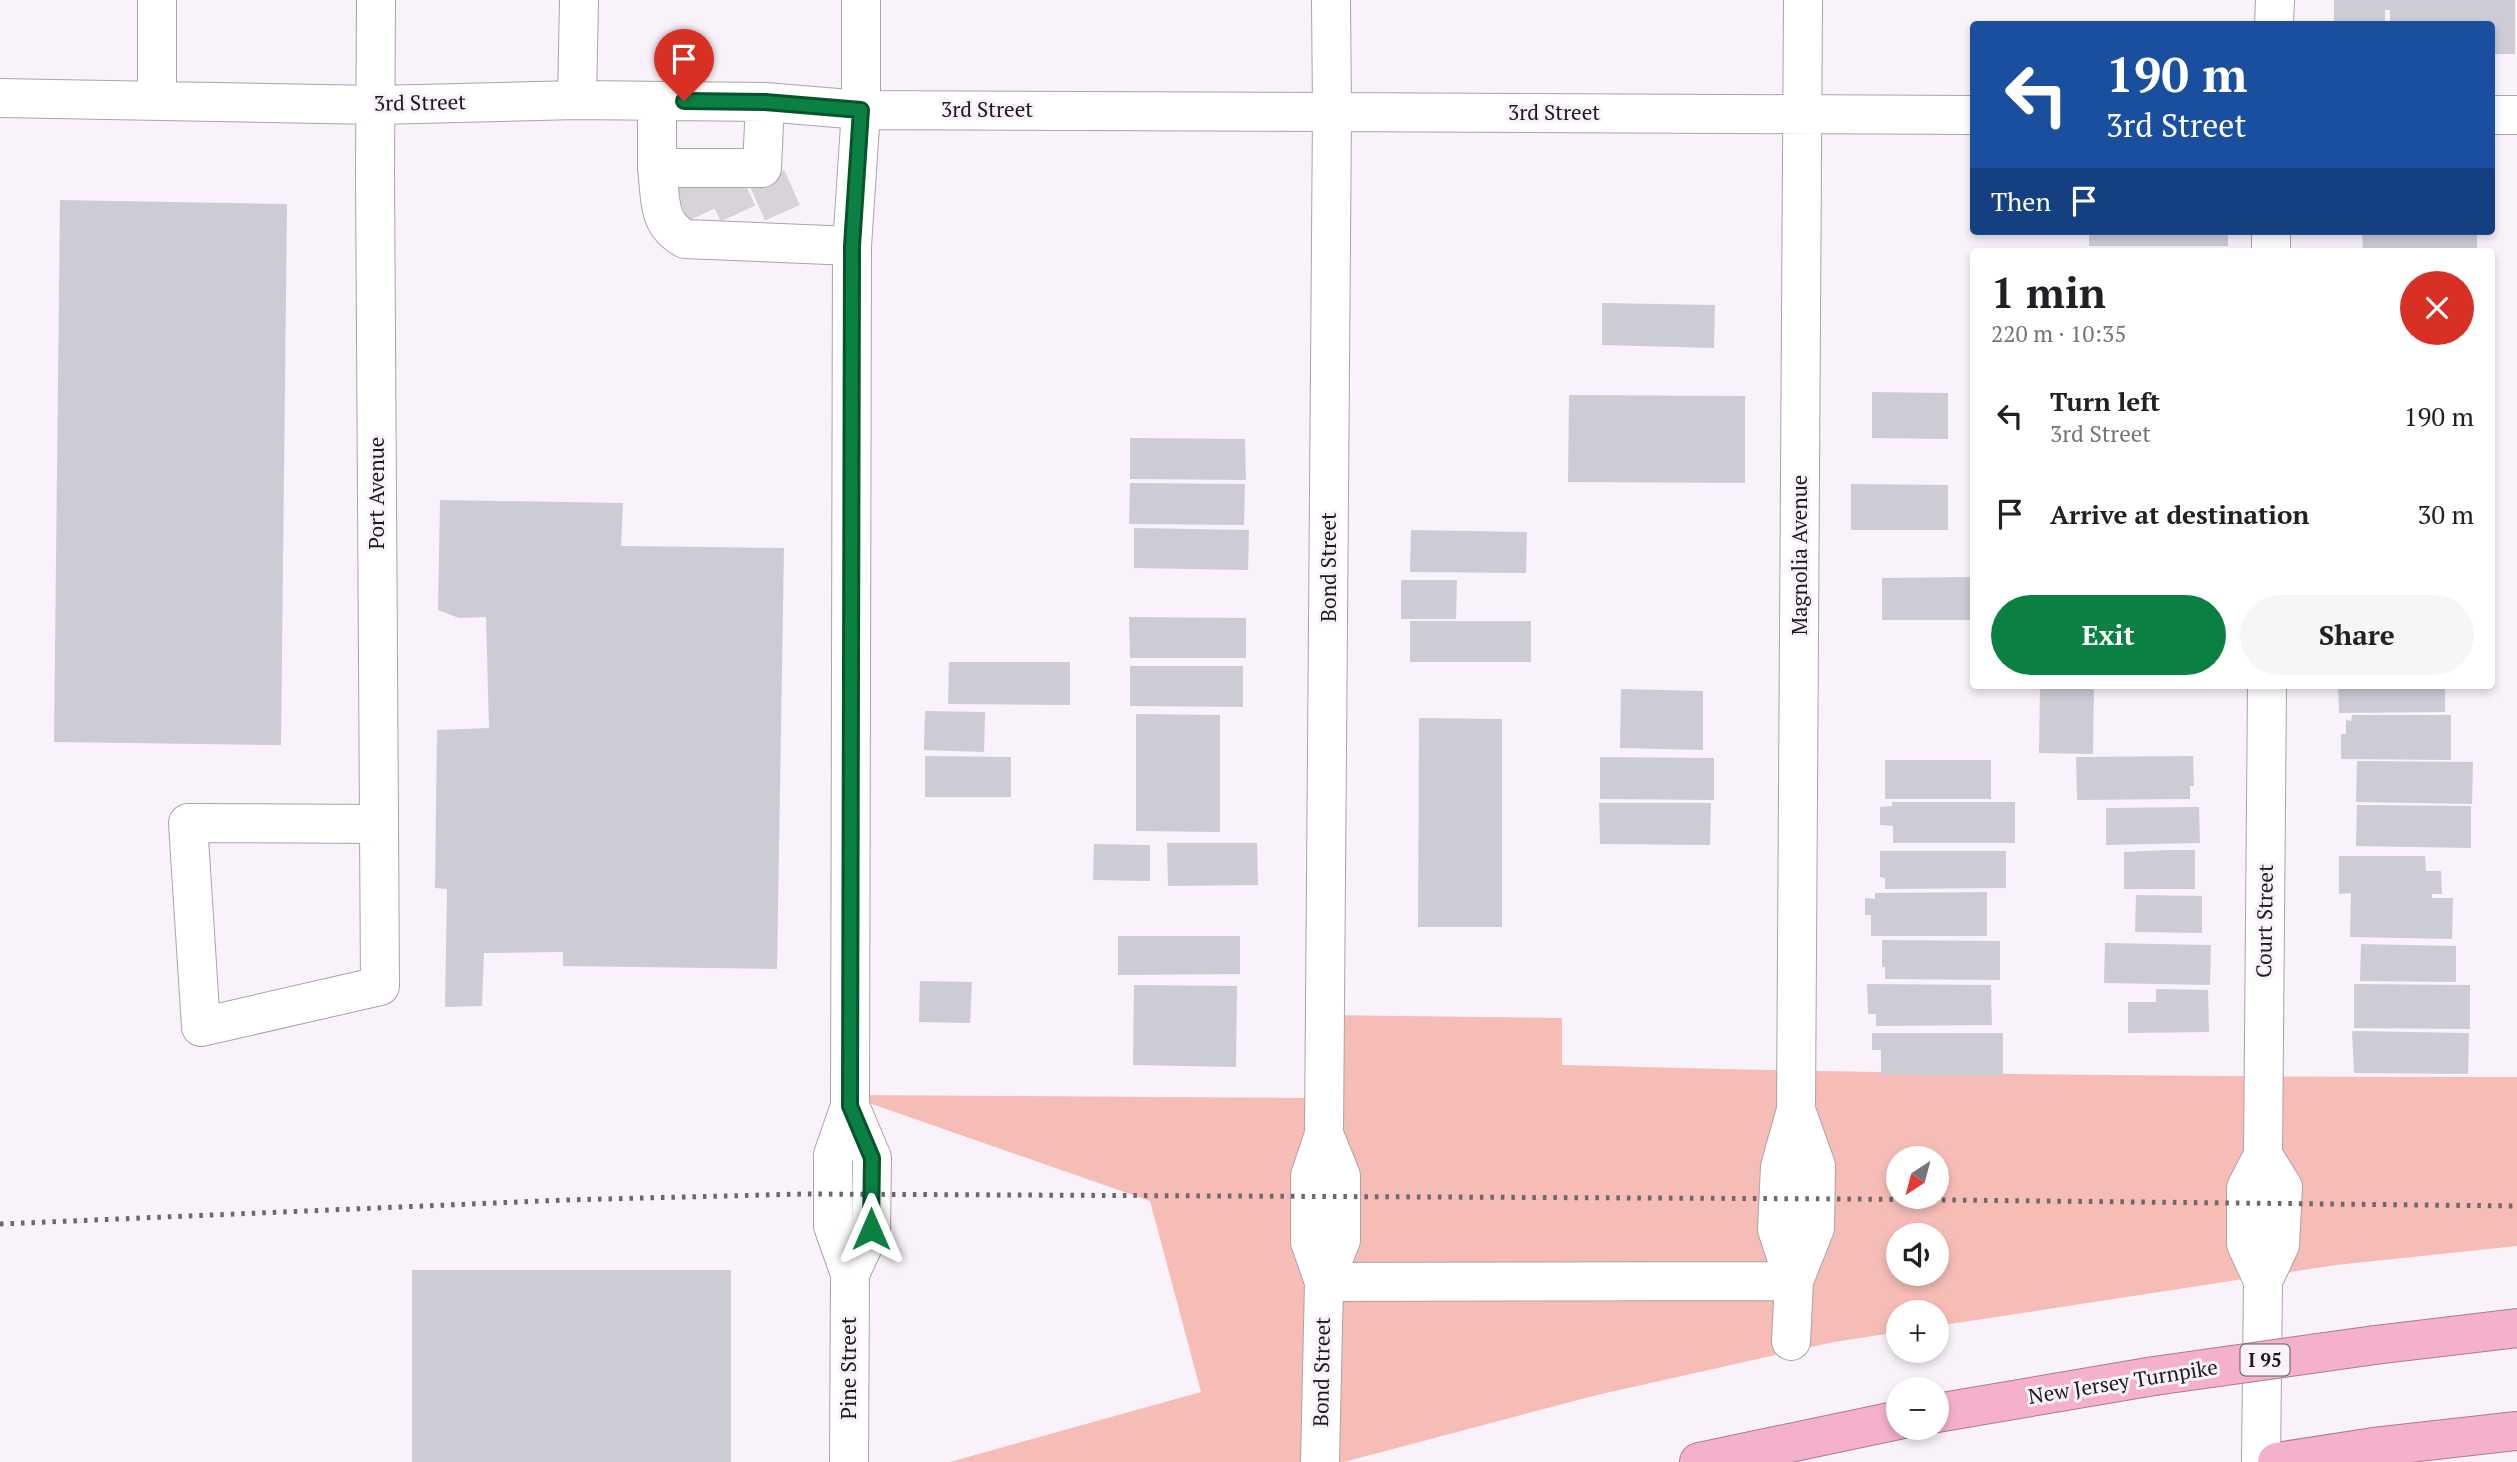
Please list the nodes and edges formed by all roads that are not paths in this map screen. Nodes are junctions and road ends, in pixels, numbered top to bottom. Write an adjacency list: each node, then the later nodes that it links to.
1 (157, 0): 10 (street)
2 (376, 0): 14 (street, Port Avenue)
3 (579, 0): 11 (street)
4 (861, 0): 15 (street, Pine Street)
5 (1331, 0): 16 (street, Bond Street)
6 (1803, 0): 17 (street, Magnolia Avenue)
7 (2275, 0): 8 (street)
8 (2274, 21)
9 (0, 98): 10 (street, 3rd Street)
10 (157, 99): 14 (street, 3rd Street)
11 (577, 100): 12 (street, 3rd Street); 14 (street, 3rd Street)
12 (657, 101): 13 (street, 3rd Street); 21 (street)
13 (765, 102): 15 (street, 3rd Street); 21 (street)
14 (377, 105): 24 (street, Port Avenue)
15 (861, 110): 16 (street, 3rd Street); 22 (street, Pine Street)
16 (1332, 112): 17 (street, 3rd Street); 26 (street, Bond Street)
17 (1803, 114): 18 (street, 3rd Street); 25 (street, Magnolia Avenue)
18 (1970, 114)
19 (2495, 115): 20 (street)
20 (2517, 115)
21 (694, 173): 22 (street)
22 (852, 246): 32 (street, Pine Street)
23 (2267, 689): 35 (street, Court Street)
24 (379, 824): 24 (street, Port Avenue)
25 (1794, 1280): 26 (street); 28 (street, Magnolia Avenue)
26 (1324, 1282): 33 (street, Bond Street)
27 (2517, 1328): 29 (highway, New Jersey Turnpike / I 95, bridge)
28 (1791, 1341)
29 (1949, 1411)
30 (1886, 1423): 34 (highway)
31 (2517, 1431): 36 (highway)
32 (849, 1462)
33 (1320, 1462)
34 (1699, 1462)
35 (2261, 1462)
36 (2277, 1462)

